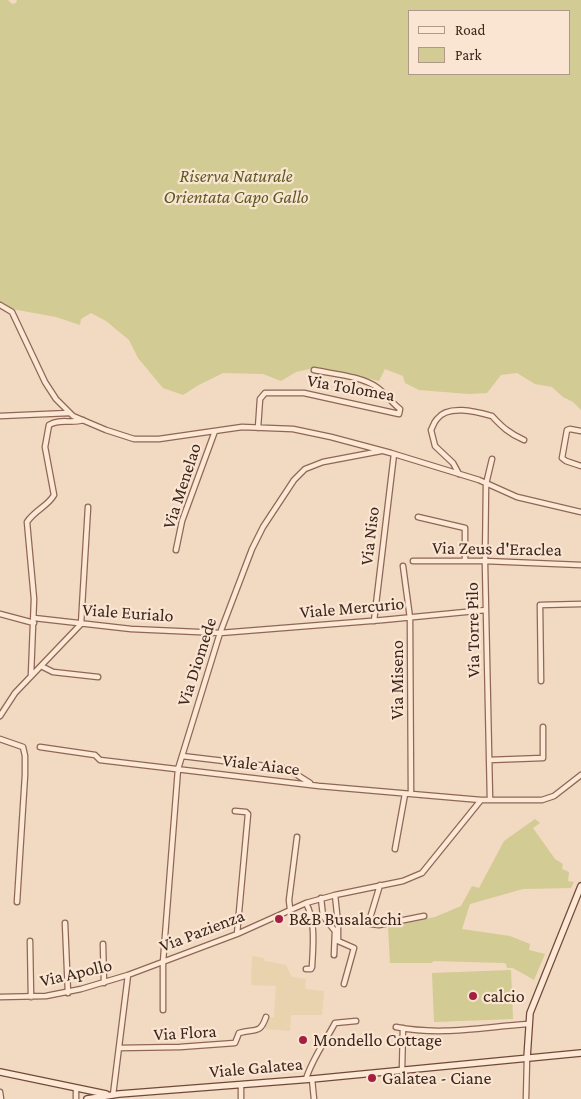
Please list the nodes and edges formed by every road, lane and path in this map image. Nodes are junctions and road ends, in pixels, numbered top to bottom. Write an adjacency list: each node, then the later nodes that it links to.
1 (0, 305): 3 (street)
2 (314, 370): 6 (street, Via Tolomea)
3 (69, 413): 4 (street); 5 (street)
4 (0, 416)
5 (83, 420): 7 (street); 29 (street)
6 (258, 428): 7 (street); 10 (street)
7 (215, 431): 19 (street, Via Menelao)
8 (581, 431): 13 (street)
9 (524, 440): 14 (street)
10 (383, 451): 11 (street); 32 (street, Via Diomede)
11 (394, 454): 14 (street); 30 (street, Via Niso)
12 (492, 459): 15 (street, Via Torre Pilo)
13 (581, 466)
14 (459, 474): 15 (street)
15 (486, 484): 17 (street); 22 (street, Via Torre Pilo)
16 (88, 507): 31 (street)
17 (581, 512)
18 (418, 517): 21 (street)
19 (176, 550)
20 (413, 561): 21 (street, Via Zeus d'Eraclea)
21 (465, 561): 22 (street, Via Zeus d'Eraclea)
22 (485, 561): 23 (street, Via Zeus d'Eraclea); 26 (street, Via Torre Pilo)
23 (581, 565)
24 (404, 566): 28 (street, Via Miseno)
25 (581, 604): 36 (street)
26 (486, 610): 28 (street, Viale Mercurio); 42 (street, Via Torre Pilo)
27 (0, 614): 29 (street, Viale Eurialo)
28 (410, 618): 30 (street, Viale Mercurio); 47 (street, Via Miseno)
29 (34, 620): 31 (street, Viale Eurialo); 34 (street)
30 (374, 621): 32 (street, Viale Mercurio)
31 (81, 624): 32 (street, Viale Eurialo); 33 (street)
32 (220, 633): 41 (street, Via Diomede)
33 (41, 666): 34 (street); 35 (street)
34 (32, 675): 37 (street)
35 (98, 677)
36 (541, 681)
37 (0, 716)
38 (543, 727): 42 (street)
39 (0, 739): 57 (street)
40 (40, 747): 43 (street, Viale Aiace)
41 (182, 756): 43 (street, Via Diomede); 45 (street)
42 (489, 760): 49 (street, Via Torre Pilo)
43 (178, 769): 45 (street, Viale Aiace); 66 (street, Via Diomede)
44 (581, 775): 49 (street, Viale Aiace)
45 (318, 786): 46 (street, Viale Aiace)
46 (405, 794): 47 (street, Viale Aiace); 52 (street)
47 (411, 794): 48 (street, Viale Aiace)
48 (481, 800): 49 (street, Viale Aiace); 53 (street, Via Pazienza)
49 (490, 800)
50 (235, 810): 62 (street)
51 (297, 837): 59 (street)
52 (395, 849)
53 (380, 885): 55 (street, Via Pazienza); 60 (street)
54 (581, 886): 77 (main road)
55 (335, 894): 56 (street, Via Pazienza); 70 (street)
56 (321, 898): 58 (street, Via Pazienza); 65 (street)
57 (17, 902)
58 (306, 903): 59 (street, Via Pazienza); 67 (street)
59 (290, 909): 62 (street, Via Pazienza)
60 (424, 916)
61 (65, 923): 71 (street)
62 (237, 934): 66 (street, Via Pazienza)
63 (30, 941): 73 (street)
64 (103, 944): 69 (street)
65 (334, 955)
66 (163, 962): 68 (street, Via Pazienza); 74 (street, Via Diomede)
67 (306, 969)
68 (128, 975): 69 (street, Via Apollo); 80 (street)
69 (104, 983): 71 (street, Via Apollo)
70 (344, 984)
71 (68, 993): 73 (street, Via Apollo)
72 (0, 997): 73 (street, Via Apollo)
73 (31, 997)
74 (163, 1010)
75 (266, 1017): 80 (street, Via Flora)
76 (356, 1021): 85 (street)
77 (528, 1024): 79 (street); 82 (main road)
78 (396, 1027): 79 (street)
79 (403, 1028): 83 (street)
80 (119, 1048): 89 (street)
81 (581, 1053): 82 (main road, Viale Galatea)
82 (527, 1058): 83 (main road, Viale Galatea); 95 (street)
83 (402, 1070): 85 (main road, Viale Galatea)
84 (0, 1072): 87 (main road)
85 (309, 1079): 86 (main road, Viale Galatea); 94 (street)
86 (241, 1085): 89 (main road, Viale Galatea); 93 (street)
87 (76, 1088): 89 (main road); 91 (street)
88 (0, 1092): 90 (street)
89 (117, 1096): 92 (main road)
90 (1, 1099)
91 (76, 1099)
92 (87, 1099)
93 (241, 1099)
94 (314, 1099)
95 (526, 1099)

